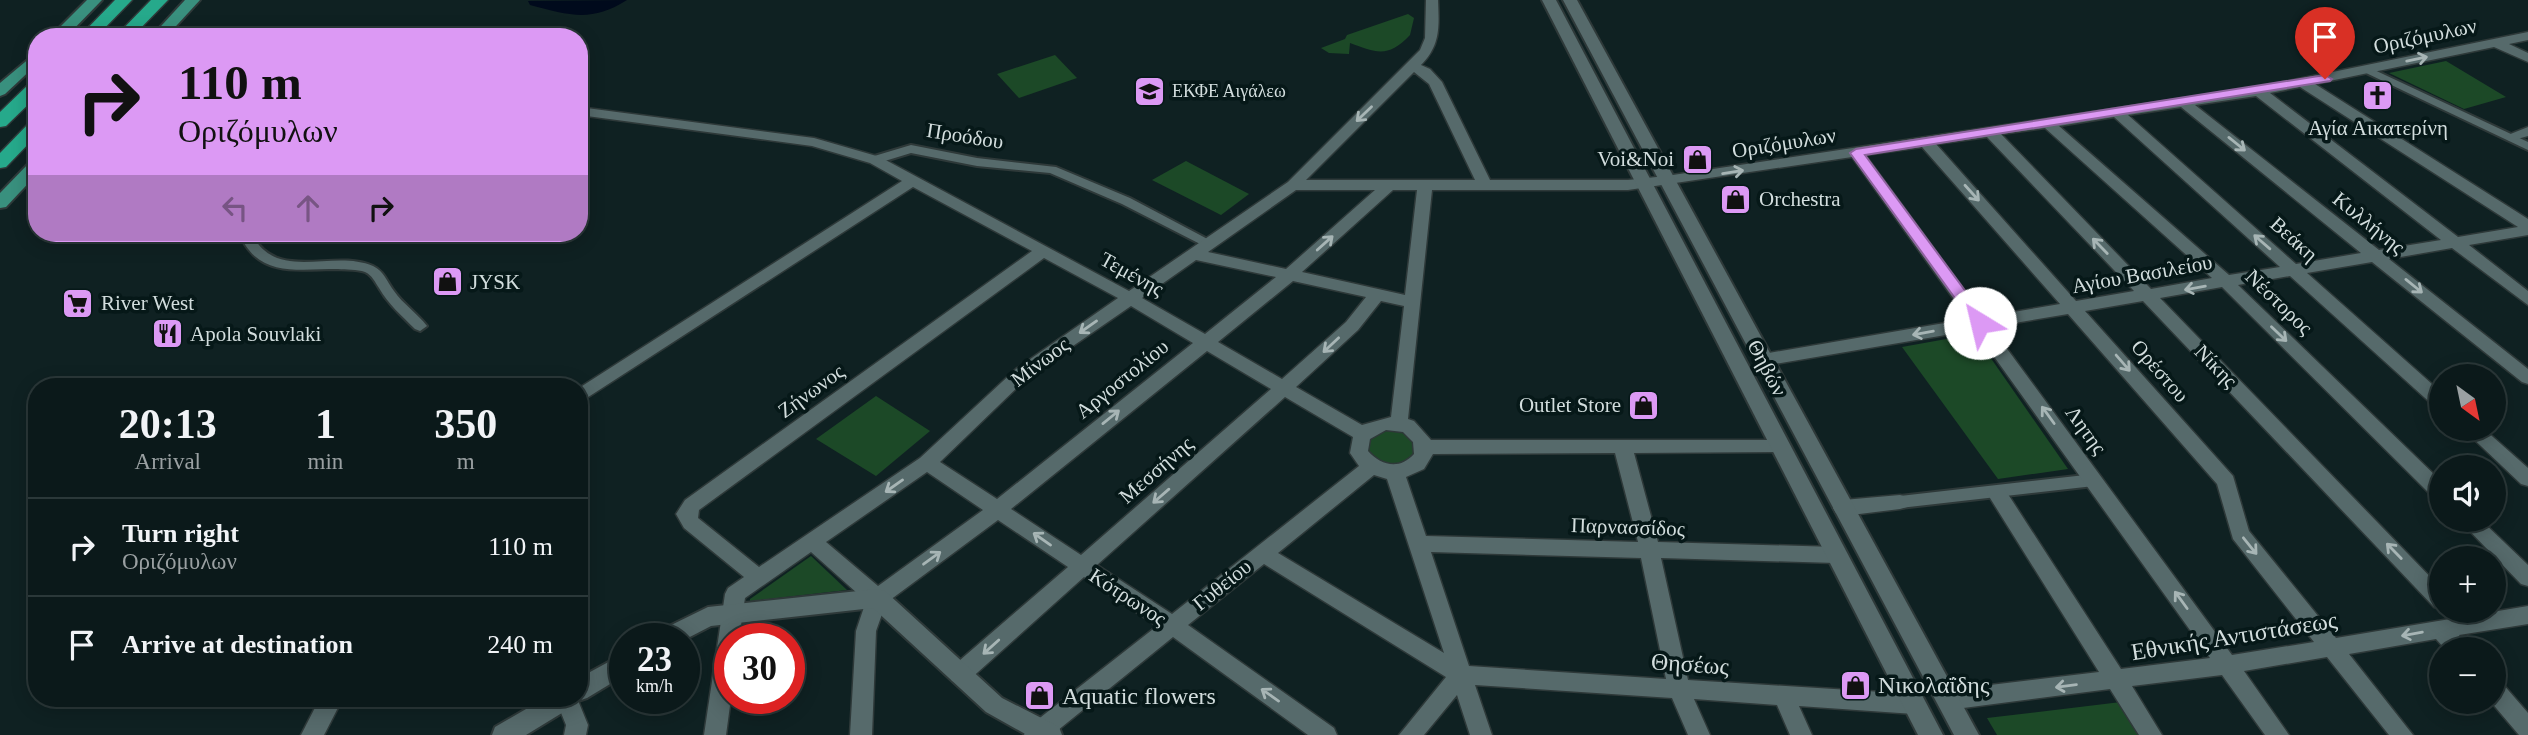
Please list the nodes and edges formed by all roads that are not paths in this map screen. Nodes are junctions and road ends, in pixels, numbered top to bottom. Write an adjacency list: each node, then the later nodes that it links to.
1 (95, 0): 8 (main road)
2 (124, 0): 9 (highway)
3 (160, 0): 10 (highway)
4 (193, 0): 11 (main road)
5 (1432, 0): 16 (street, Μίνωος)
6 (1549, 0): 39 (main road, Θηβών)
7 (1570, 0): 38 (main road, Θηβών)
8 (66, 28)
9 (96, 28)
10 (132, 28)
11 (167, 28)
12 (2528, 36): 13 (street, Οριζόμυλων)
13 (2497, 43): 14 (street); 17 (street, Οριζόμυλων, one-way to 13)
14 (2528, 58)
15 (28, 65): 19 (main road)
16 (1413, 66): 40 (street, Μίνωος, one-way to 40); 42 (street)
17 (2368, 70): 18 (street, Οριζόμυλων); 30 (street)
18 (2304, 83): 20 (street, Οριζόμυλων); 45 (street)
19 (0, 91)
20 (2259, 91): 22 (street, Οριζόμυλων); 47 (street)
21 (28, 95): 25 (highway)
22 (2183, 102): 24 (street, Οριζόμυλων); 51 (street, Κυλλήνης, one-way to 51)
23 (588, 112): 34 (street)
24 (2116, 112): 26 (street, Οριζόμυλων); 52 (street, Βεάκη, one-way to 24)
25 (0, 122)
26 (2048, 123): 27 (street, Οριζόμυλων); 54 (street, Νέστορος)
27 (1991, 131): 31 (street, Οριζόμυλων); 56 (street, Νίκης, one-way to 27)
28 (2528, 131): 30 (street)
29 (28, 134): 35 (highway)
30 (2510, 137): 32 (street)
31 (1926, 142): 33 (street, Οριζόμυλων); 60 (street, Ορέστου, one-way to 60)
32 (2528, 146)
33 (1856, 153): 38 (street, Οριζόμυλων, one-way to 33); 61 (street, Λητης)
34 (875, 160): 37 (street, Τεμένης); 48 (street, Προόδου)
35 (0, 163)
36 (28, 173): 44 (main road)
37 (912, 181): 49 (street, Τεμένης); 67 (street)
38 (1666, 181): 39 (street, Οριζόμυλων); 64 (main road, Θηβών)
39 (1642, 183): 42 (street, Οριζόμυλων); 72 (main road, Θηβών)
40 (1293, 185): 41 (street, Οριζόμυλων); 48 (street, Μίνωος)
41 (1389, 185): 43 (street, Οριζόμυλων); 53 (street, Αργοστολίου, one-way to 41)
42 (1485, 185): 43 (street, Οριζόμυλων)
43 (1425, 186): 59 (street)
44 (0, 203)
45 (2528, 228): 47 (street, Αγίου Βασιλείου)
46 (252, 242): 62 (street)
47 (2451, 242): 51 (street, Αγίου Βασιλείου); 58 (street)
48 (1209, 243): 50 (street, Μίνωος)
49 (1043, 251): 57 (street, Τεμένης); 92 (street, Ζήνωνος)
50 (1194, 254): 53 (street); 57 (street, Μίνωος)
51 (2374, 254): 52 (street, Αγίου Βασιλείου); 65 (street, Κυλλήνης, one-way to 65)
52 (2294, 270): 54 (street, Αγίου Βασιλείου); 68 (street, Βεάκη)
53 (1287, 276): 55 (street); 63 (street, Αργοστολίου)
54 (2226, 282): 56 (street, Αγίου Βασιλείου, one-way to 56); 80 (street, Νέστορος, one-way to 80)
55 (1377, 295): 59 (street); 66 (street, Μεσσήνης, one-way to 66)
56 (2148, 296): 60 (street, Αγίου Βασιλείου); 94 (street, Νίκης, one-way to 56)
57 (1130, 298): 63 (street, Τεμένης); 75 (street, Μίνωος, one-way to 75)
58 (2528, 299)
59 (1413, 302): 69 (street)
60 (2076, 309): 61 (street, Αγίου Βασιλείου); 102 (street, Ορέστου, one-way to 102)
61 (1980, 323): 64 (street, Αγίου Βασιλείου, one-way to 64); 79 (street, Λητης, one-way to 61)
62 (420, 326)
63 (1204, 341): 66 (street, Τεμένης); 83 (street, Αργοστολίου, one-way to 63)
64 (1763, 360): 84 (main road, Θηβών)
65 (2528, 378)
66 (1284, 388): 70 (street, Τεμένης); 91 (street, Μεσσήνης, one-way to 91)
67 (588, 391)
68 (2429, 391)
69 (1399, 423): 70 (street); 74 (street)
70 (1362, 434): 76 (street)
71 (2485, 441): 78 (street)
72 (1778, 445): 73 (street); 90 (main road, Θηβών)
73 (1623, 446): 74 (street); 88 (street)
74 (1425, 447): 77 (street)
75 (927, 463): 83 (street, Κότρωνος); 86 (street, Μίνωος, one-way to 86)
76 (1371, 467): 77 (street); 89 (street, Γυθείου)
77 (1395, 473): 87 (street)
78 (2528, 479)
79 (2094, 480): 81 (street); 103 (street, Λητης, one-way to 79)
80 (2429, 481)
81 (1997, 493): 82 (street); 107 (street)
82 (1900, 502): 84 (street)
83 (999, 508): 91 (street, Κότρωνος, one-way to 83); 95 (street, Αργοστολίου, one-way to 83)
84 (1843, 509): 111 (main road, Θηβών)
85 (2481, 532): 93 (street)
86 (813, 541): 92 (street, Μίνωος); 95 (street)
87 (1418, 544): 88 (street, Παρνασσίδος); 106 (street)
88 (1650, 551): 90 (street, Παρνασσίδος); 109 (street)
89 (1262, 554): 101 (street, Γυθείου); 106 (street)
90 (1836, 555): 112 (main road, Θηβών)
91 (1081, 566): 101 (street, Κότρωνος); 105 (street, Μεσσήνης, one-way to 105)
92 (758, 577): 96 (street, Μίνωος)
93 (2528, 578)
94 (2429, 589)
95 (877, 598): 96 (main road); 105 (main road); 123 (street)
96 (733, 613): 99 (main road); 122 (street, Μίνωος)
97 (2528, 615): 98 (street, Εθνικής Αντιστάσεως)
98 (2506, 617)
99 (696, 623)
100 (2443, 623): 102 (street, Εθνικής Αντιστάσεως, one-way to 102)
101 (1172, 625): 118 (street, Γυθείου); 124 (street, Κότρωνος, one-way to 101)
102 (2331, 648): 103 (street, Εθνικής Αντιστάσεως); 133 (street, Ορέστου)
103 (2228, 665): 107 (street, Εθνικής Αντιστάσεως); 132 (street, Λητης)
104 (609, 673): 108 (main road)
105 (960, 674): 118 (main road)
106 (1461, 675): 109 (street, Θησέως); 125 (street); 126 (street)
107 (2117, 680): 111 (street, Εθνικής Αντιστάσεως, one-way to 111); 131 (street)
108 (588, 686)
109 (1679, 690): 110 (street, Θησέως); 127 (street)
110 (1784, 698): 112 (street, Θησέως); 128 (street)
111 (1948, 700): 130 (main road, Θηβών)
112 (1914, 704): 129 (main road, Θηβών)
113 (2506, 704): 117 (street)
114 (327, 707): 119 (street)
115 (552, 707): 120 (main road)
116 (571, 707): 121 (street)
117 (2528, 729)
118 (1042, 733)
119 (312, 735)
120 (504, 735)
121 (575, 735)
122 (715, 735)
123 (861, 735)
124 (1326, 735)
125 (1410, 735)
126 (1481, 735)
127 (1699, 735)
128 (1801, 735)
129 (1931, 735)
130 (1967, 735)
131 (2151, 735)
132 (2278, 735)
133 (2402, 735)

